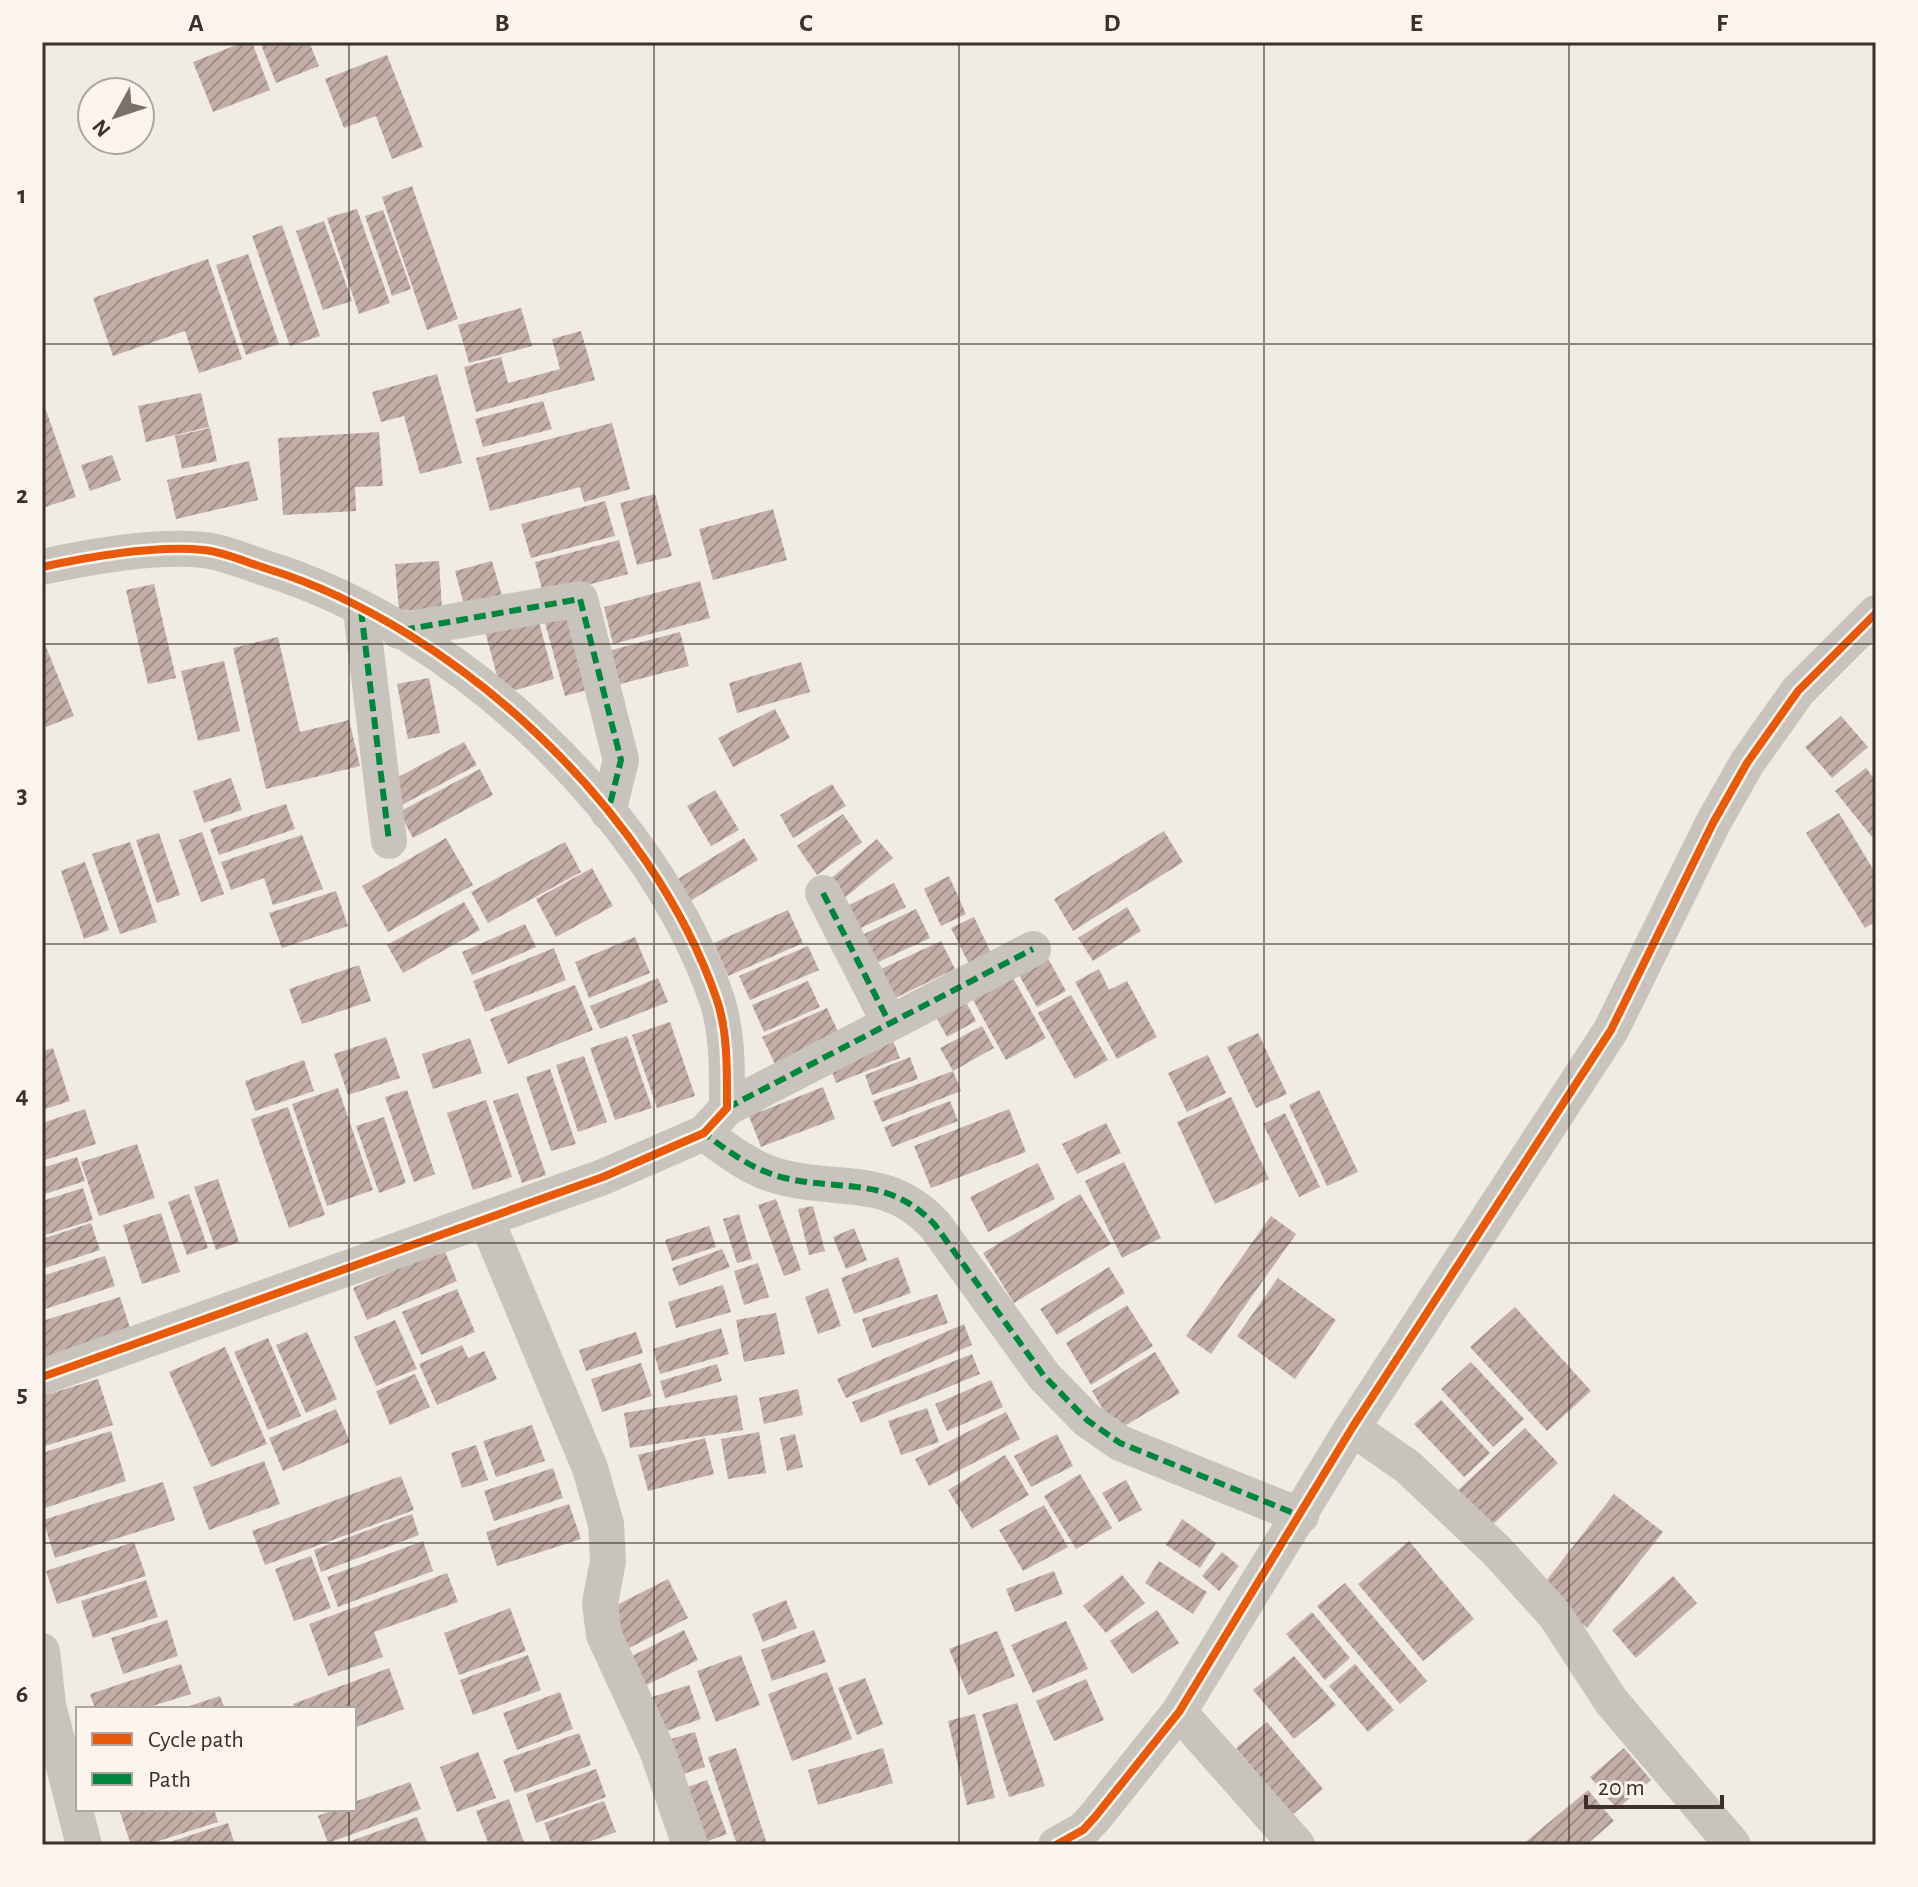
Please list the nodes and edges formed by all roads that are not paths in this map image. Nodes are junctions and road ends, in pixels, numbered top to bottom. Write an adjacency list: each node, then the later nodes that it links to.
1 (42, 567): 2 (street)
2 (361, 610): 4 (street); 6 (street)
3 (1876, 613): 13 (street)
4 (399, 631): 5 (street); 5 (street)
5 (608, 812): 10 (street)
6 (389, 841)
7 (823, 893): 9 (street)
8 (1033, 949): 9 (street)
9 (889, 1022): 10 (street)
10 (716, 1121): 11 (street); 14 (street)
11 (486, 1219): 12 (street); 20 (street)
12 (42, 1377)
13 (1352, 1428): 14 (street); 22 (street)
14 (1301, 1516): 17 (street)
15 (42, 1651): 16 (street)
16 (45, 1706): 19 (street)
17 (1179, 1712): 18 (street); 21 (street)
18 (1063, 1844)
19 (84, 1845)
20 (690, 1845)
21 (1297, 1845)
22 (1733, 1845)

